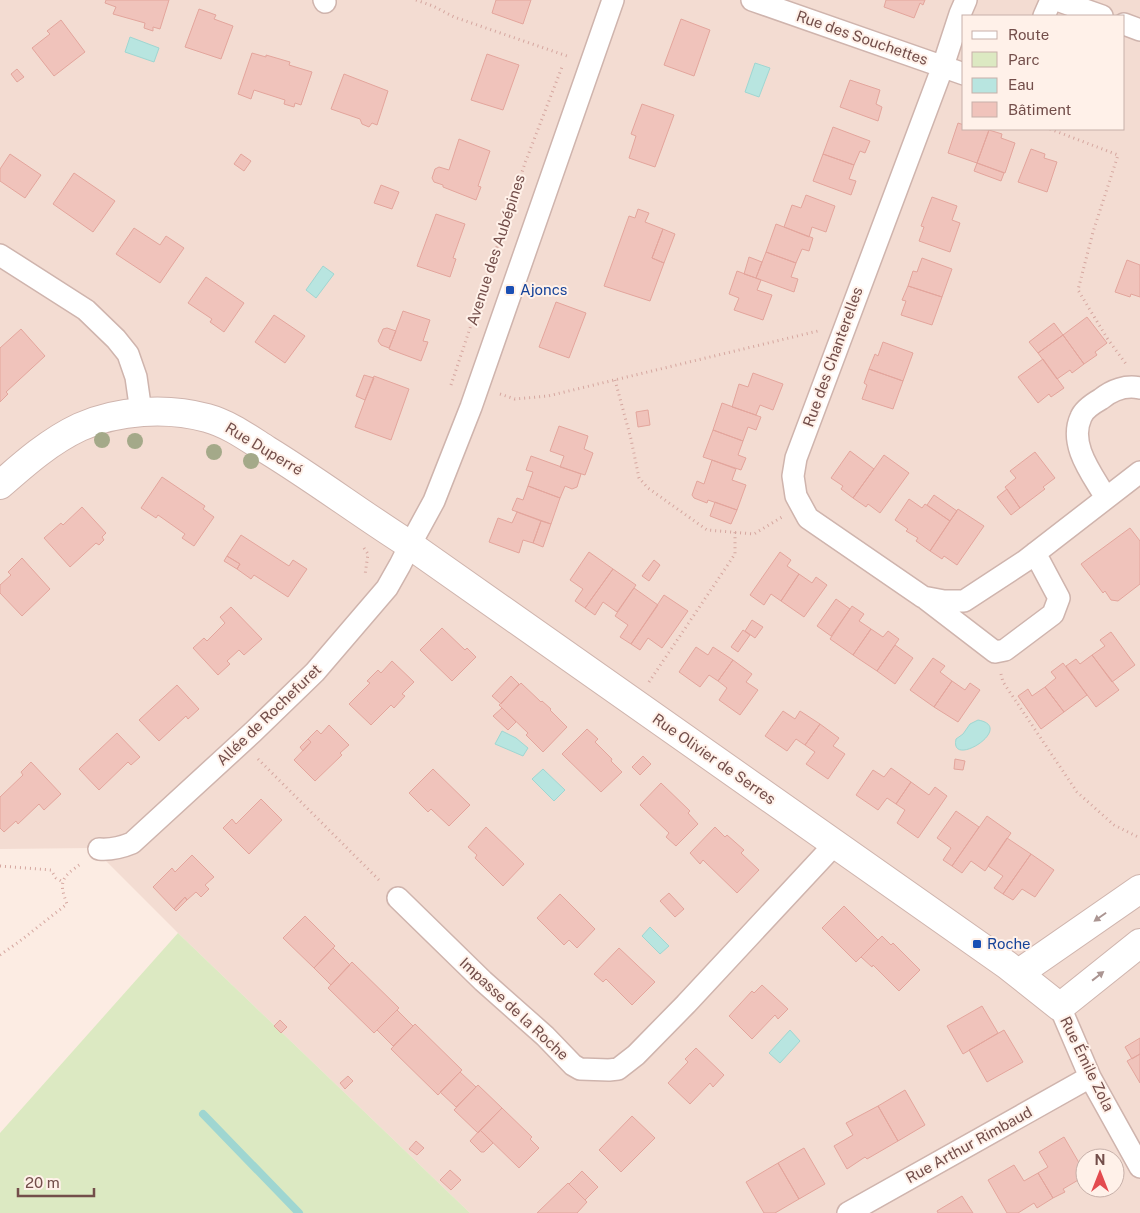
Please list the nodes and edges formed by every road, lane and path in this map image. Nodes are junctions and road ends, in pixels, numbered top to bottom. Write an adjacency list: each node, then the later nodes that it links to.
1 (416, 0): 12 (path)
2 (613, 0): 13 (street, Avenue des Aubépines)
3 (752, 0): 15 (street, Rue des Souchettes)
4 (966, 0): 15 (street, Rue des Souchettes)
5 (1050, 0): 7 (street)
6 (1058, 0): 8 (street)
7 (1044, 15)
8 (1099, 15)
9 (1125, 24): 10 (street)
10 (1140, 30)
11 (570, 48): 12 (path)
12 (566, 56): 13 (path)
13 (591, 59): 24 (street, Avenue des Aubépines)
14 (563, 65): 23 (path, Avenue des Aubépines)
15 (943, 66): 16 (street, Rue des Souchettes); 19 (street, Rue des Chanterelles)
16 (962, 73)
17 (1053, 130): 20 (path)
18 (0, 256): 25 (street)
19 (845, 325): 21 (path); 29 (street, Rue des Chanterelles)
20 (1129, 367)
21 (615, 380): 24 (path); 30 (path)
22 (1140, 388): 28 (street)
23 (449, 391)
24 (471, 407): 31 (street, Avenue des Aubépines)
25 (141, 412): 27 (street, Rue Duperré); 31 (street, Rue Duperré)
26 (1140, 472): 28 (street, Rue des Chanterelles)
27 (0, 485)
28 (1106, 498): 32 (street, Rue des Chanterelles)
29 (801, 506): 30 (path); 33 (street, Rue des Chanterelles)
30 (735, 532): 35 (path)
31 (410, 545): 35 (street, Rue Olivier de Serres); 36 (street, Allée de Rochefuret)
32 (1035, 553): 33 (street, Rue des Chanterelles); 34 (street)
33 (924, 597): 34 (street, Rue des Chanterelles)
34 (995, 652): 37 (path)
35 (635, 703): 38 (street, Rue Olivier de Serres)
36 (242, 743): 39 (street, Allée de Rochefuret); 44 (path)
37 (1140, 838)
38 (835, 844): 44 (street, Impasse de la Roche); 47 (street, Rue Olivier de Serres)
39 (99, 849)
40 (0, 866): 42 (path)
41 (72, 870): 42 (path)
42 (62, 882): 46 (path)
43 (1140, 889): 47 (street, one-way to 47)
44 (398, 898)
45 (1140, 943): 48 (street, one-way to 45)
46 (0, 955)
47 (1019, 973): 48 (street, Rue Émile Zola)
48 (1060, 1007): 49 (street, Rue Émile Zola)
49 (1090, 1077): 50 (street, Rue Émile Zola); 51 (street, Rue Arthur Rimbaud)
50 (1140, 1167)
51 (848, 1213)

